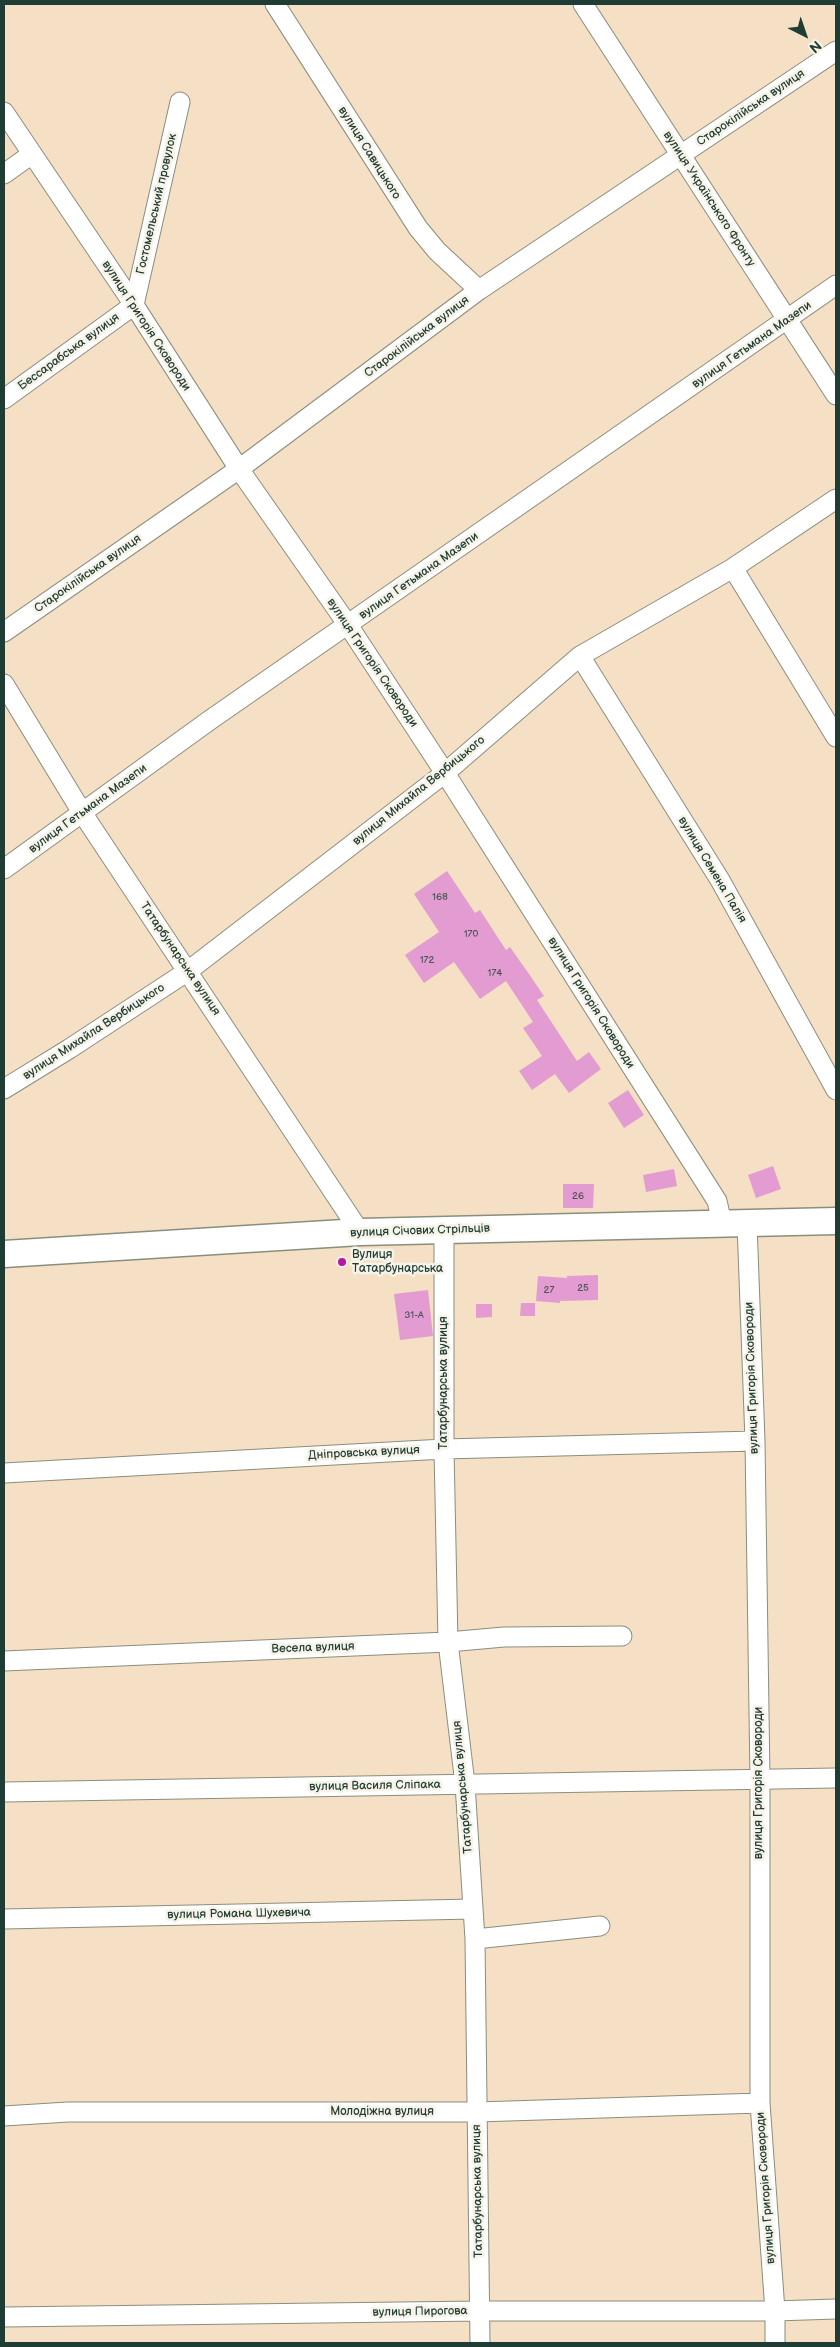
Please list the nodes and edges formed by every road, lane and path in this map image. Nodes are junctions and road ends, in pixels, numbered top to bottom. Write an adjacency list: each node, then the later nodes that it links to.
1 (275, 4): 10 (street, вулиця Савицького)
2 (583, 4): 7 (street, вулиця Українського Фронту)
3 (836, 51): 7 (street, Старокілійська вулиця)
4 (180, 102): 11 (street, Гостомельський провулок)
5 (4, 112): 6 (street, вулиця Григорія Сковороди)
6 (32, 154): 8 (street); 11 (street, вулиця Григорія Сковороди)
7 (680, 155): 10 (street, Старокілійська вулиця); 12 (street, вулиця Українського Фронту)
8 (4, 174)
9 (836, 285): 12 (street, вулиця Гетьмана Мазепи)
10 (479, 290): 15 (street, Старокілійська вулиця)
11 (134, 305): 14 (street, Бессарабська вулиця); 15 (street, вулиця Григорія Сковороди)
12 (788, 319): 13 (street, вулиця Українського Фронту); 18 (street, вулиця Гетьмана Мазепи)
13 (836, 395)
14 (4, 399)
15 (239, 469): 18 (street, вулиця Григорія Сковороди); 19 (street, Старокілійська вулиця)
16 (836, 499): 17 (street, вулиця Михайла Вербицького)
17 (733, 568): 20 (street, вулиця Михайла Вербицького); 22 (street)
18 (348, 626): 23 (street, вулиця Григорія Сковороди); 24 (street, вулиця Гетьмана Мазепи)
19 (4, 632)
20 (580, 656): 23 (street, вулиця Михайла Вербицького); 28 (street, вулиця Семена Палія)
21 (4, 684): 24 (street, Татарбунарська вулиця)
22 (836, 737)
23 (445, 773): 26 (street, вулиця Михайла Вербицького); 30 (street, вулиця Григорія Сковороди)
24 (83, 814): 25 (street, вулиця Гетьмана Мазепи); 26 (street, Татарбунарська вулиця)
25 (4, 869)
26 (188, 971): 27 (street, вулиця Михайла Вербицького); 32 (street, Татарбунарська вулиця)
27 (4, 1089)
28 (836, 1090)
29 (836, 1221): 30 (main road, вулиця Січових Стрільців)
30 (735, 1223): 31 (main road, вулиця Січових Стрільців); 34 (street, вулиця Григорія Сковороди)
31 (444, 1231): 32 (main road, вулиця Січових Стрільців); 35 (street, Татарбунарська вулиця)
32 (360, 1232): 33 (main road, вулиця Січових Стрільців)
33 (4, 1254)
34 (754, 1440): 35 (street, Дніпровська вулиця); 41 (street, вулиця Григорія Сковороди)
35 (444, 1449): 36 (street, Дніпровська вулиця); 38 (street, Татарбунарська вулиця)
36 (4, 1473)
37 (622, 1636): 38 (street, Весела вулиця)
38 (448, 1642): 39 (street, Весела вулиця); 42 (street, Татарбунарська вулиця)
39 (4, 1661)
40 (836, 1778): 41 (street, вулиця Василя Сліпака)
41 (760, 1779): 42 (street, вулиця Василя Сліпака); 48 (street, вулиця Григорія Сковороди)
42 (464, 1784): 43 (street, вулиця Василя Сліпака); 44 (street, Татарбунарська вулиця)
43 (4, 1792)
44 (473, 1909): 45 (street, вулиця Романа Шухевича); 47 (street, Татарбунарська вулиця)
45 (4, 1919)
46 (600, 1926): 47 (street)
47 (475, 1939): 49 (street, Татарбунарська вулиця)
48 (760, 2103): 49 (street, Молодіжна вулиця); 53 (street, вулиця Григорія Сковороди)
49 (477, 2112): 50 (street, Молодіжна вулиця); 52 (street, Татарбунарська вулиця)
50 (4, 2116)
51 (836, 2309): 53 (street, вулиця Пирогова)
52 (480, 2311): 53 (street, вулиця Пирогова); 54 (street, вулиця Пирогова); 55 (street, Татарбунарська вулиця)
53 (775, 2311): 56 (street, вулиця Григорія Сковороди)
54 (4, 2317)
55 (480, 2343)
56 (775, 2343)

